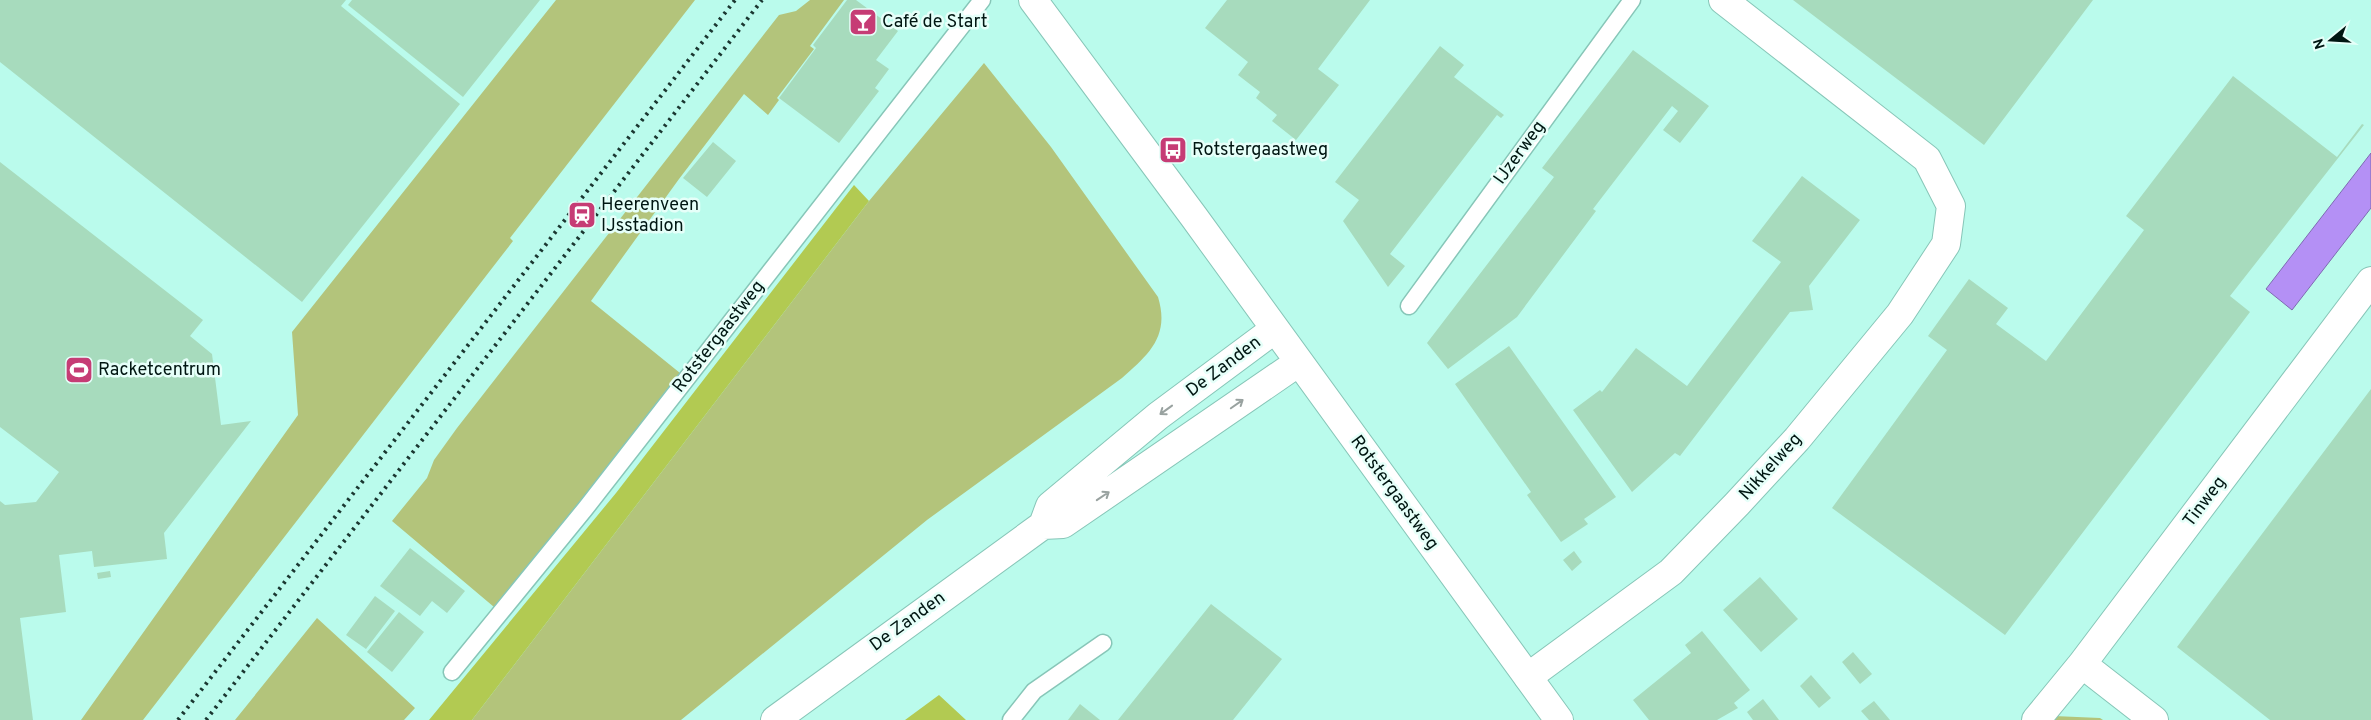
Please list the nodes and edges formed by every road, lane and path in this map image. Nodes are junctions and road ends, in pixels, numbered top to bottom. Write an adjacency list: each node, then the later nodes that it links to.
1 (982, 0): 12 (lane, Rotstergaastweg)
2 (1033, 0): 7 (street, Rotstergaastweg)
3 (1632, 0): 6 (lane, IJzerweg)
4 (1723, 0): 13 (street, Nikkelweg)
5 (2371, 282): 11 (street, Tinweg)
6 (1409, 306)
7 (1275, 329): 8 (street, Rotstergaastweg); 9 (street, De Zanden, one-way to 9)
8 (1299, 362): 9 (street, De Zanden, one-way to 8); 13 (street, Rotstergaastweg)
9 (1043, 525): 14 (street, De Zanden)
10 (1103, 644): 15 (lane)
11 (2082, 664): 17 (street, Tinweg); 18 (street)
12 (452, 672)
13 (1528, 677): 16 (street, Rotstergaastweg)
14 (775, 720)
15 (1011, 720)
16 (1559, 720)
17 (2036, 720)
18 (2154, 720)

